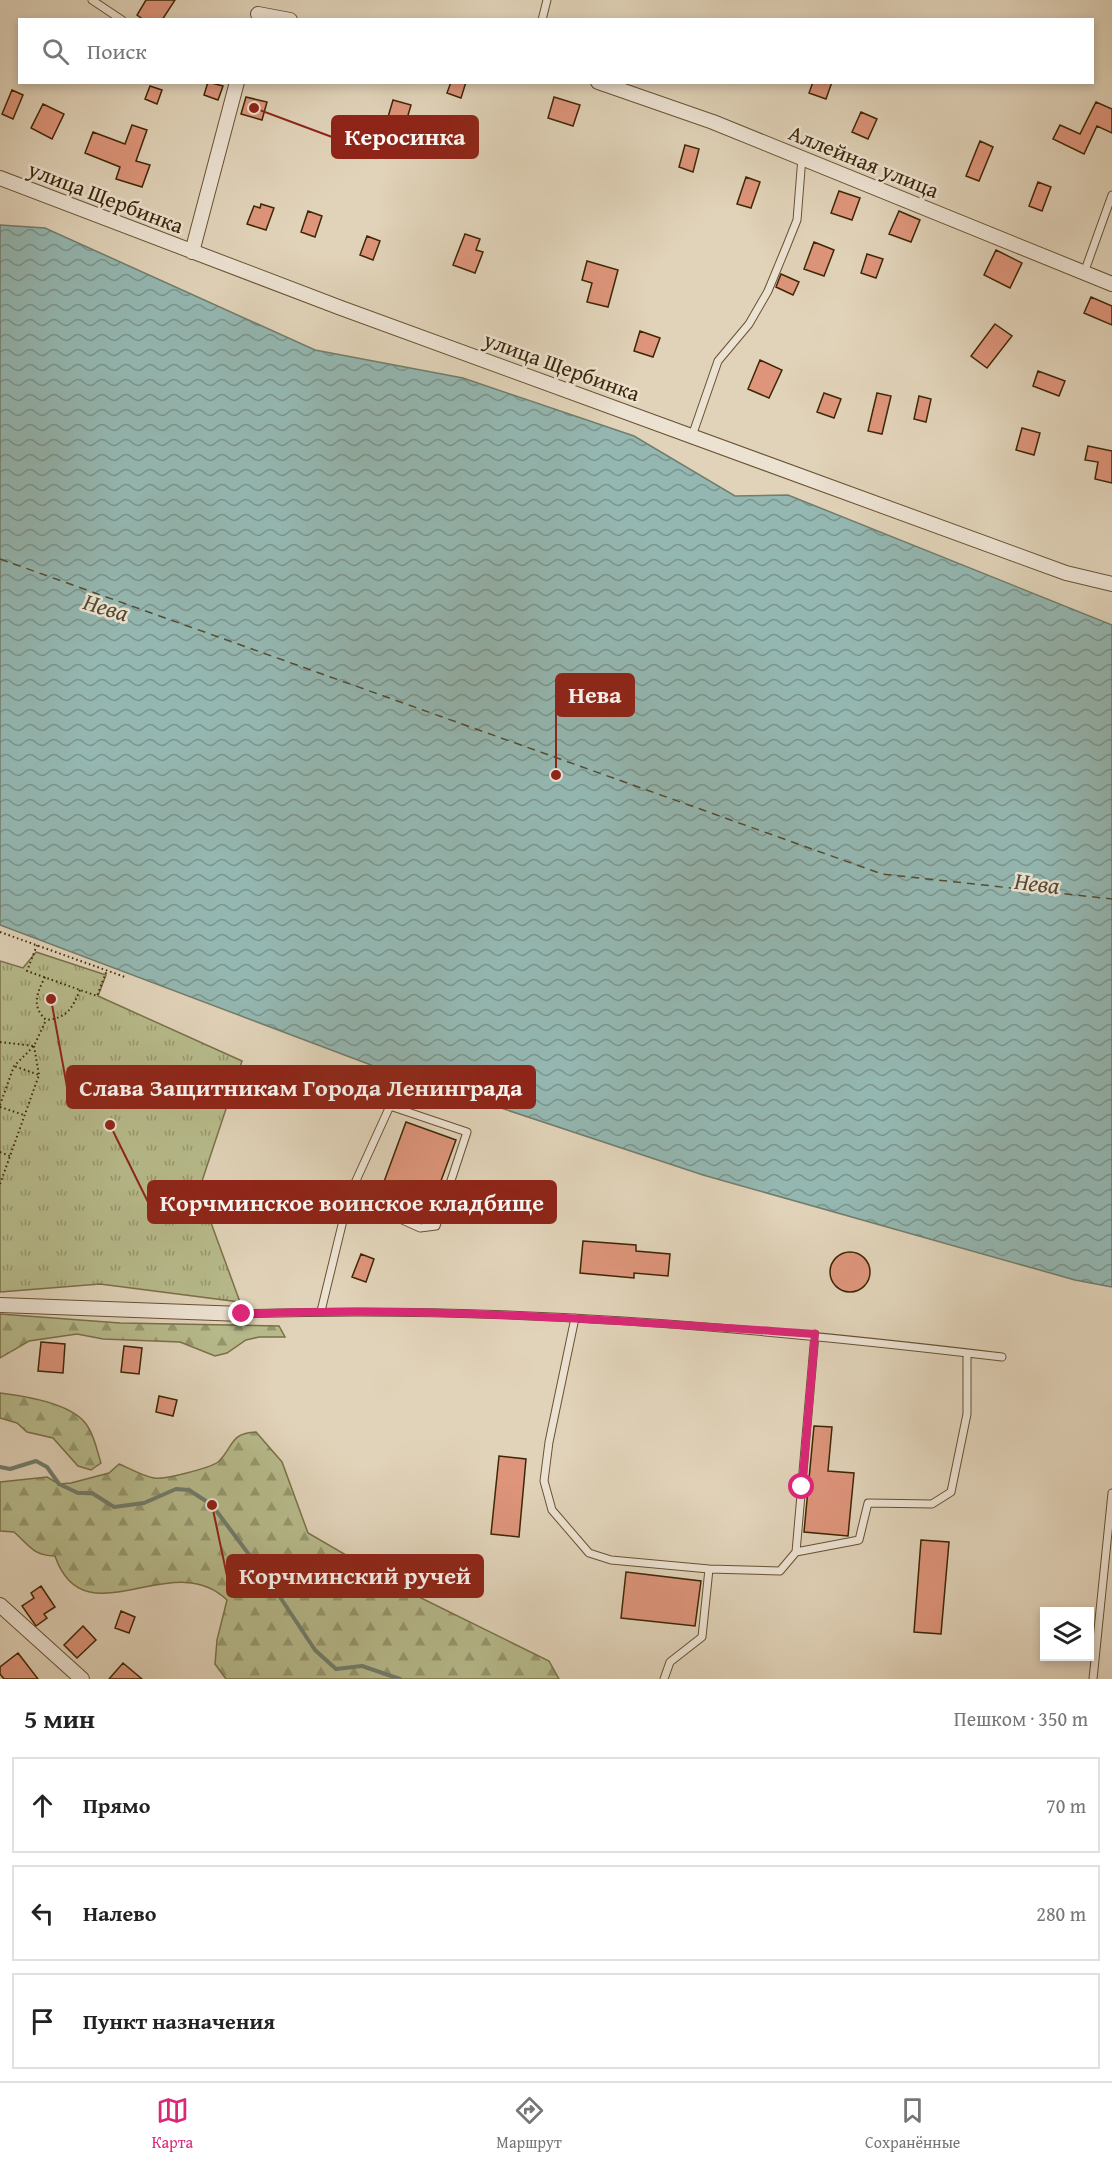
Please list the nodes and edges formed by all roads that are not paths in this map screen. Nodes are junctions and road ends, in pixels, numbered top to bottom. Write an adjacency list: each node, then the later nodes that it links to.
1 (92, 0): 5 (lane)
2 (262, 0): 4 (street)
3 (547, 0): 6 (lane)
4 (257, 17)
5 (119, 18)
6 (542, 18)
7 (236, 84): 12 (street)
8 (604, 84): 9 (street, Аллейная улица)
9 (802, 157): 13 (street, Аллейная улица); 15 (lane)
10 (0, 178): 12 (street, улица Щербинка)
11 (1112, 195): 13 (lane)
12 (192, 252): 15 (street, улица Щербинка)
13 (1084, 273): 14 (street, Аллейная улица)
14 (1112, 284)
15 (692, 436): 16 (street, улица Щербинка)
16 (1112, 584)
17 (349, 1196): 17 (lane); 19 (lane)
18 (0, 1305): 20 (street)
19 (321, 1311): 20 (lane); 21 (lane)
20 (242, 1314)
21 (575, 1318): 22 (lane); 27 (lane)
22 (815, 1334): 23 (lane); 26 (lane)
23 (967, 1353): 24 (lane); 26 (lane)
24 (1002, 1357)
25 (1112, 1493): 31 (lane)
26 (796, 1552): 27 (lane)
27 (709, 1569): 30 (lane)
28 (0, 1605): 29 (street)
29 (82, 1679)
30 (663, 1679)
31 (1093, 1679)

